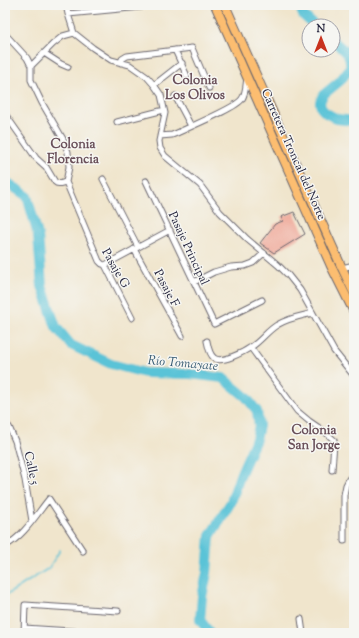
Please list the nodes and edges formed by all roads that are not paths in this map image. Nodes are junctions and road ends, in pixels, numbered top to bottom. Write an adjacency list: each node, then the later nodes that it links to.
1 (66, 5): 5 (street)
2 (215, 5): 15 (main road, Carretera Troncal del Norte)
3 (226, 5): 32 (main road, Carretera Troncal del Norte)
4 (141, 8): 5 (street)
5 (68, 14): 6 (street)
6 (74, 33): 9 (street); 10 (street)
7 (5, 34): 12 (street)
8 (175, 50): 10 (street); 11 (street); 17 (street)
9 (44, 53): 12 (street); 13 (street)
10 (121, 63): 16 (street)
11 (182, 63): 14 (street); 16 (street)
12 (31, 66): 26 (street)
13 (68, 67)
14 (187, 76)
15 (247, 77): 22 (street); 37 (main road, Carretera Troncal del Norte)
16 (154, 84): 19 (street)
17 (209, 88)
18 (176, 96): 22 (street)
19 (164, 110): 21 (street); 23 (street)
20 (5, 114): 26 (street)
21 (117, 122)
22 (191, 126): 23 (street)
23 (160, 136): 29 (street)
24 (103, 179): 28 (street, Pasaje F)
25 (146, 181): 27 (street, Pasaje Principal)
26 (66, 182): 30 (street, Pasaje G)
27 (170, 230): 28 (street); 33 (street, Pasaje Principal)
28 (136, 248): 30 (street); 39 (street, Pasaje F)
29 (264, 253): 33 (street); 36 (street)
30 (105, 265): 38 (street, Pasaje G)
31 (354, 265): 32 (street)
32 (342, 268): 34 (main road, Carretera Troncal del Norte)
33 (194, 282): 35 (street, Pasaje Principal)
34 (354, 293)
35 (262, 300)
36 (312, 312): 41 (street); 42 (street)
37 (354, 312)
38 (132, 318)
39 (182, 336)
40 (207, 341): 41 (street)
41 (251, 348): 44 (street)
42 (354, 376)
43 (5, 423): 46 (street, Calle 5)
44 (332, 470)
45 (354, 474): 47 (street)
46 (32, 521): 48 (street); 49 (street)
47 (344, 541)
48 (5, 546)
49 (83, 551)
50 (118, 611): 52 (street)
51 (301, 618): 54 (street)
52 (24, 631): 53 (street)
53 (102, 633)
54 (303, 633)

